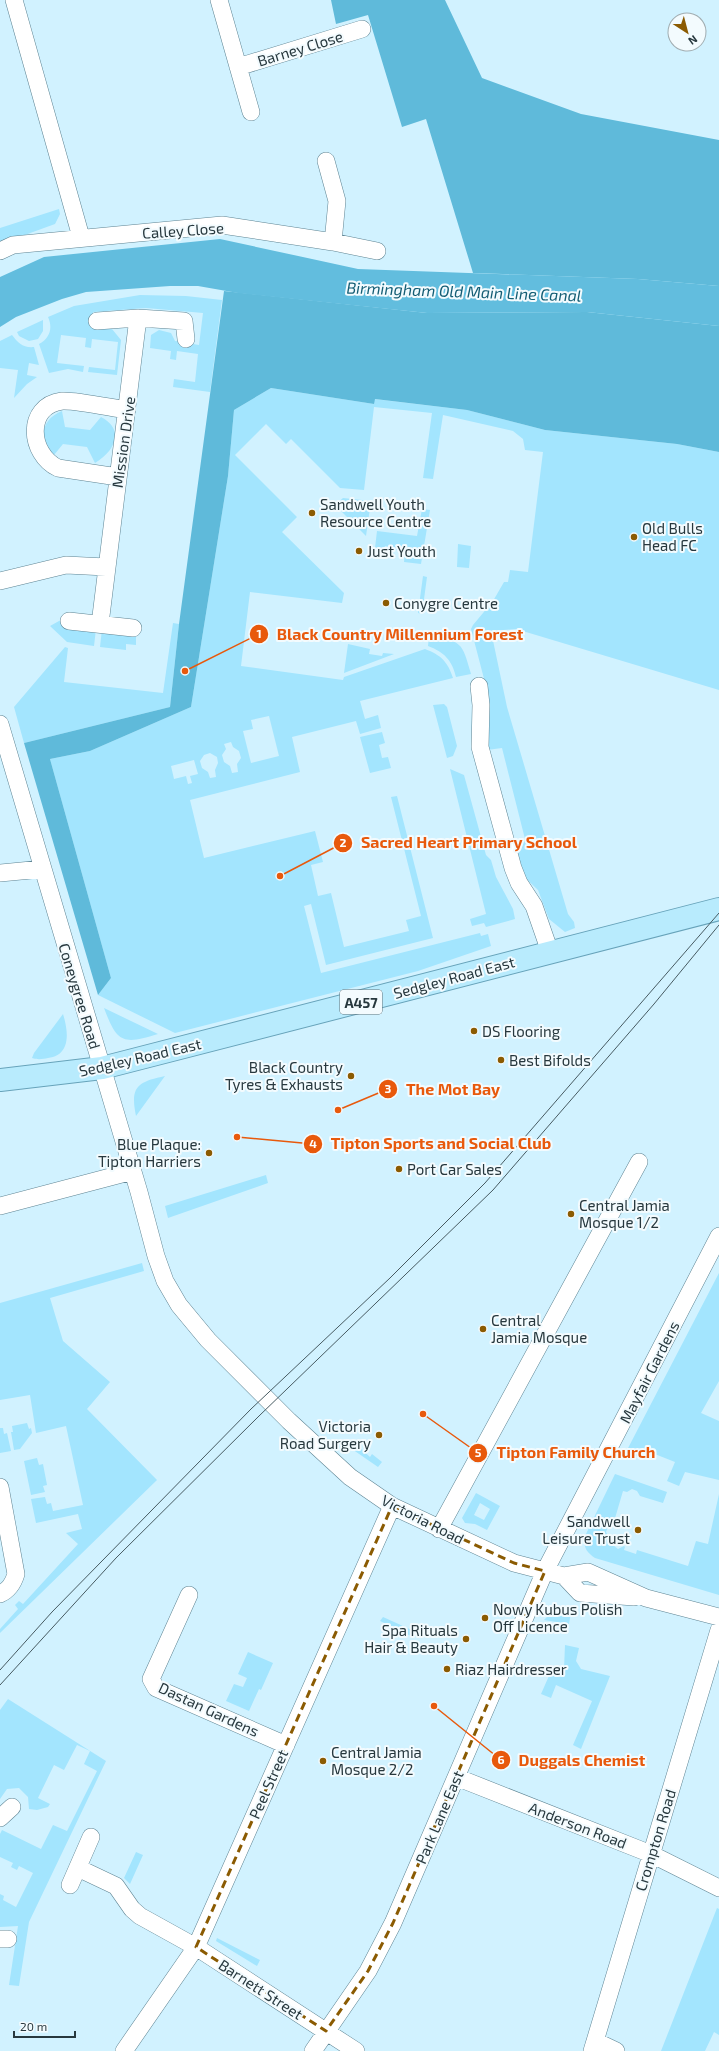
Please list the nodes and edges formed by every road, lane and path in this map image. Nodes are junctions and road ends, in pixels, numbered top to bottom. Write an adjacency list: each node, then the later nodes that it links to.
1 (6, 0): 4 (street)
2 (14, 0): 9 (street)
3 (219, 0): 6 (street, Barney Close)
4 (0, 2)
5 (362, 29): 6 (street, Barney Close)
6 (238, 67): 7 (street, Barney Close)
7 (251, 112)
8 (326, 161): 10 (street)
9 (81, 237): 10 (street, Calley Close); 12 (street, Calley Close)
10 (333, 242): 11 (street, Calley Close)
11 (376, 251)
12 (0, 252)
13 (138, 318): 14 (street); 15 (street); 16 (street, Mission Drive)
14 (97, 321)
15 (186, 339)
16 (127, 410): 17 (street, Mission Drive); 17 (street)
17 (118, 477): 18 (street, Mission Drive)
18 (106, 567): 19 (street); 21 (street, Mission Drive)
19 (0, 581)
20 (69, 621): 21 (street)
21 (100, 624): 22 (street)
22 (133, 628)
23 (479, 686): 28 (street)
24 (0, 724): 25 (street, Coneygree Road)
25 (42, 869): 26 (street); 29 (street, Coneygree Road)
26 (0, 873)
27 (719, 908): 28 (main road, Sedgley Road East / A457)
28 (550, 952): 29 (main road, Sedgley Road East / A457)
29 (102, 1068): 30 (main road, Sedgley Road East / A457); 32 (street, Coneygree Road)
30 (0, 1080)
31 (639, 1162): 38 (street)
32 (133, 1171): 33 (street); 35 (street, Coneygree Road)
33 (0, 1206)
34 (719, 1236): 39 (street, Mayfair Gardens)
35 (248, 1380): 37 (street, Victoria Road)
36 (0, 1486): 40 (street)
37 (392, 1506): 38 (street, Victoria Road); 44 (street, Peel Street)
38 (439, 1529): 39 (street, Victoria Road)
39 (545, 1572): 42 (street, Victoria Road); 45 (street, Park Lane East)
40 (0, 1594)
41 (189, 1595): 44 (street, Dastan Gardens)
42 (719, 1617)
43 (719, 1630): 47 (street, Crompton Road)
44 (286, 1745): 51 (street, Peel Street)
45 (456, 1777): 47 (street, Anderson Road); 52 (street, Park Lane East)
46 (91, 1837): 48 (street)
47 (651, 1854): 50 (street, Anderson Road); 53 (street, Crompton Road)
48 (78, 1868): 49 (street); 51 (street, Barnett Street)
49 (70, 1885)
50 (719, 1888)
51 (196, 1947): 52 (street, Barnett Street); 54 (street, Peel Street)
52 (326, 2032): 55 (street, Park Lane East); 56 (street, Barnett Street)
53 (594, 2046): 57 (street)
54 (124, 2051)
55 (313, 2051)
56 (356, 2051)
57 (616, 2051)

